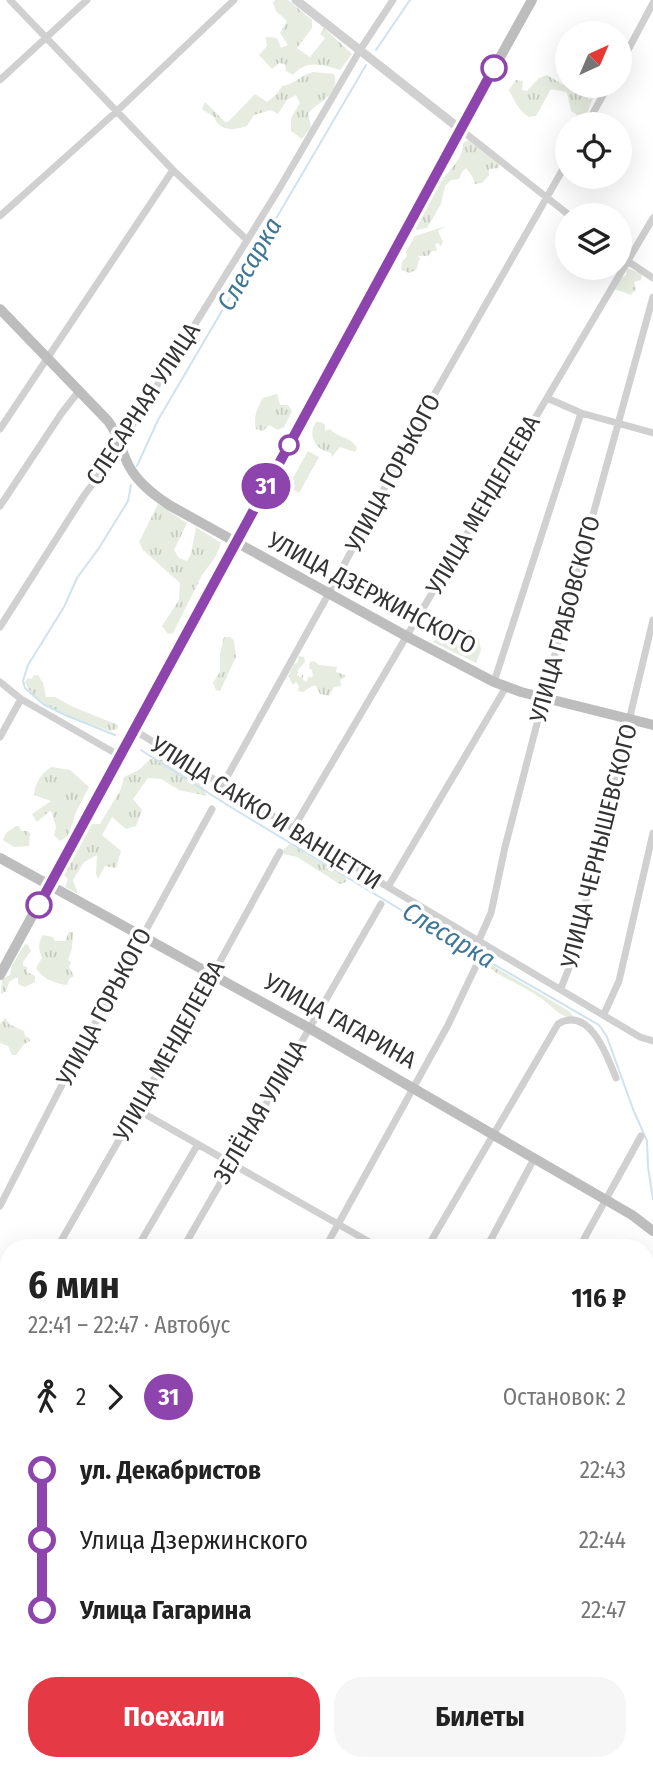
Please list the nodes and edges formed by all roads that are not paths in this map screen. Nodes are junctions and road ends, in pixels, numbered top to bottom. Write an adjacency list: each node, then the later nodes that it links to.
1 (10, 0): 8 (street)
2 (87, 0): 8 (street)
3 (234, 0): 12 (street)
4 (296, 0): 10 (street)
5 (393, 0): 10 (street, СЛЕСАРНАЯ УЛИЦА)
6 (532, 0): 13 (main road)
7 (653, 3): 9 (street)
8 (46, 37): 11 (street); 12 (street)
9 (632, 42)
10 (360, 50): 13 (street); 20 (street, СЛЕСАРНАЯ УЛИЦА)
11 (0, 80)
12 (117, 111): 14 (street); 18 (street)
13 (460, 129): 16 (street); 36 (main road)
14 (173, 170): 20 (street); 27 (street)
15 (555, 182): 16 (street, УЛИЦА ГОРЬКОГО)
16 (546, 197): 17 (street); 37 (street, УЛИЦА ГОРЬКОГО)
17 (555, 204)
18 (0, 216)
19 (653, 218): 21 (street, УЛИЦА МЕНДЕЛЕЕВА)
20 (246, 239): 34 (street, СЛЕСАРНАЯ УЛИЦА)
21 (632, 254)
22 (632, 265): 23 (street)
23 (653, 278)
24 (616, 280): 29 (street, УЛИЦА МЕНДЕЛЕЕВА)
25 (653, 297): 31 (street, УЛИЦА ГРАБОВСКОГО)
26 (0, 309): 27 (main road, УЛИЦА ДЗЕРЖИНСКОГО)
27 (48, 359): 28 (main road, УЛИЦА ДЗЕРЖИНСКОГО); 32 (street)
28 (79, 391): 34 (main road, УЛИЦА ДЗЕРЖИНСКОГО); 35 (street)
29 (547, 398): 30 (street); 40 (street, УЛИЦА МЕНДЕЛЕЕВА)
30 (581, 413): 31 (street); 42 (street)
31 (618, 424): 33 (street); 44 (street, УЛИЦА ГРАБОВСКОГО)
32 (0, 429)
33 (653, 433)
34 (121, 442): 36 (main road, УЛИЦА ДЗЕРЖИНСКОГО); 39 (street, СЛЕСАРНАЯ УЛИЦА)
35 (0, 506)
36 (236, 543): 37 (main road, УЛИЦА ДЗЕРЖИНСКОГО); 48 (main road)
37 (329, 593): 40 (main road, УЛИЦА ДЗЕРЖИНСКОГО); 51 (street, УЛИЦА ГОРЬКОГО)
38 (653, 620): 46 (street, УЛИЦА ЧЕРНЫШЕВСКОГО)
39 (0, 627)
40 (406, 636): 42 (main road, УЛИЦА ДЗЕРЖИНСКОГО); 53 (street, УЛИЦА МЕНДЕЛЕЕВА)
41 (0, 682): 45 (street, УЛИЦА САККО И ВАНЦЕТТИ)
42 (494, 682): 43 (main road, УЛИЦА ДЗЕРЖИНСКОГО)
43 (506, 687): 44 (main road, УЛИЦА ДЗЕРЖИНСКОГО); 58 (street)
44 (544, 698): 46 (main road, УЛИЦА ДЗЕРЖИНСКОГО); 61 (street, УЛИЦА ГРАБОВСКОГО)
45 (21, 699): 49 (street); 50 (street, УЛИЦА САККО И ВАНЦЕТТИ)
46 (630, 719): 47 (main road, УЛИЦА ДЗЕРЖИНСКОГО); 65 (street, УЛИЦА ЧЕРНЫШЕВСКОГО)
47 (653, 725)
48 (134, 730): 50 (main road); 51 (street, УЛИЦА САККО И ВАНЦЕТТИ)
49 (0, 737)
50 (120, 756): 57 (main road)
51 (222, 786): 53 (street, УЛИЦА САККО И ВАНЦЕТТИ)
52 (212, 810): 60 (street, УЛИЦА ГОРЬКОГО)
53 (293, 829): 58 (street, УЛИЦА САККО И ВАНЦЕТТИ)
54 (653, 833): 66 (street)
55 (280, 852): 63 (street, УЛИЦА МЕНДЕЛЕЕВА)
56 (0, 858): 57 (main road, УЛИЦА ГАГАРИНА)
57 (49, 886): 60 (main road, УЛИЦА ГАГАРИНА); 64 (main road)
58 (388, 887): 61 (street, УЛИЦА САККО И ВАНЦЕТТИ)
59 (381, 904): 67 (street, ЗЕЛЁНАЯ УЛИЦА)
60 (142, 936): 63 (main road, УЛИЦА ГАГАРИНА); 78 (street, УЛИЦА ГОРЬКОГО)
61 (479, 940): 65 (street, УЛИЦА САККО И ВАНЦЕТТИ)
62 (477, 964): 70 (street)
63 (213, 974): 67 (main road, УЛИЦА ГАГАРИНА); 71 (street, УЛИЦА МЕНДЕЛЕЕВА)
64 (0, 975)
65 (561, 988): 66 (street, УЛИЦА САККО И ВАНЦЕТТИ)
66 (604, 1014): 68 (street, УЛИЦА САККО И ВАНЦЕТТИ)
67 (309, 1028): 70 (main road, УЛИЦА ГАГАРИНА); 76 (street, ЗЕЛЁНАЯ УЛИЦА)
68 (653, 1041)
69 (616, 1078): 72 (street)
70 (413, 1087): 72 (main road, УЛИЦА ГАГАРИНА); 79 (street)
71 (136, 1109): 74 (street); 81 (street, УЛИЦА МЕНДЕЛЕЕВА)
72 (494, 1134): 75 (main road, УЛИЦА ГАГАРИНА); 86 (street)
73 (641, 1136): 77 (street)
74 (198, 1144): 76 (street); 82 (street)
75 (535, 1157): 77 (main road, УЛИЦА ГАГАРИНА); 87 (street)
76 (231, 1162): 79 (street); 83 (street, ЗЕЛЁНАЯ УЛИЦА)
77 (606, 1199): 80 (main road, УЛИЦА ГАГАРИНА); 88 (street)
78 (0, 1206)
79 (338, 1223): 84 (street); 85 (street)
80 (653, 1231)
81 (62, 1239)
82 (142, 1239)
83 (188, 1239)
84 (330, 1239)
85 (365, 1239)
86 (432, 1239)
87 (492, 1239)
88 (584, 1239)

